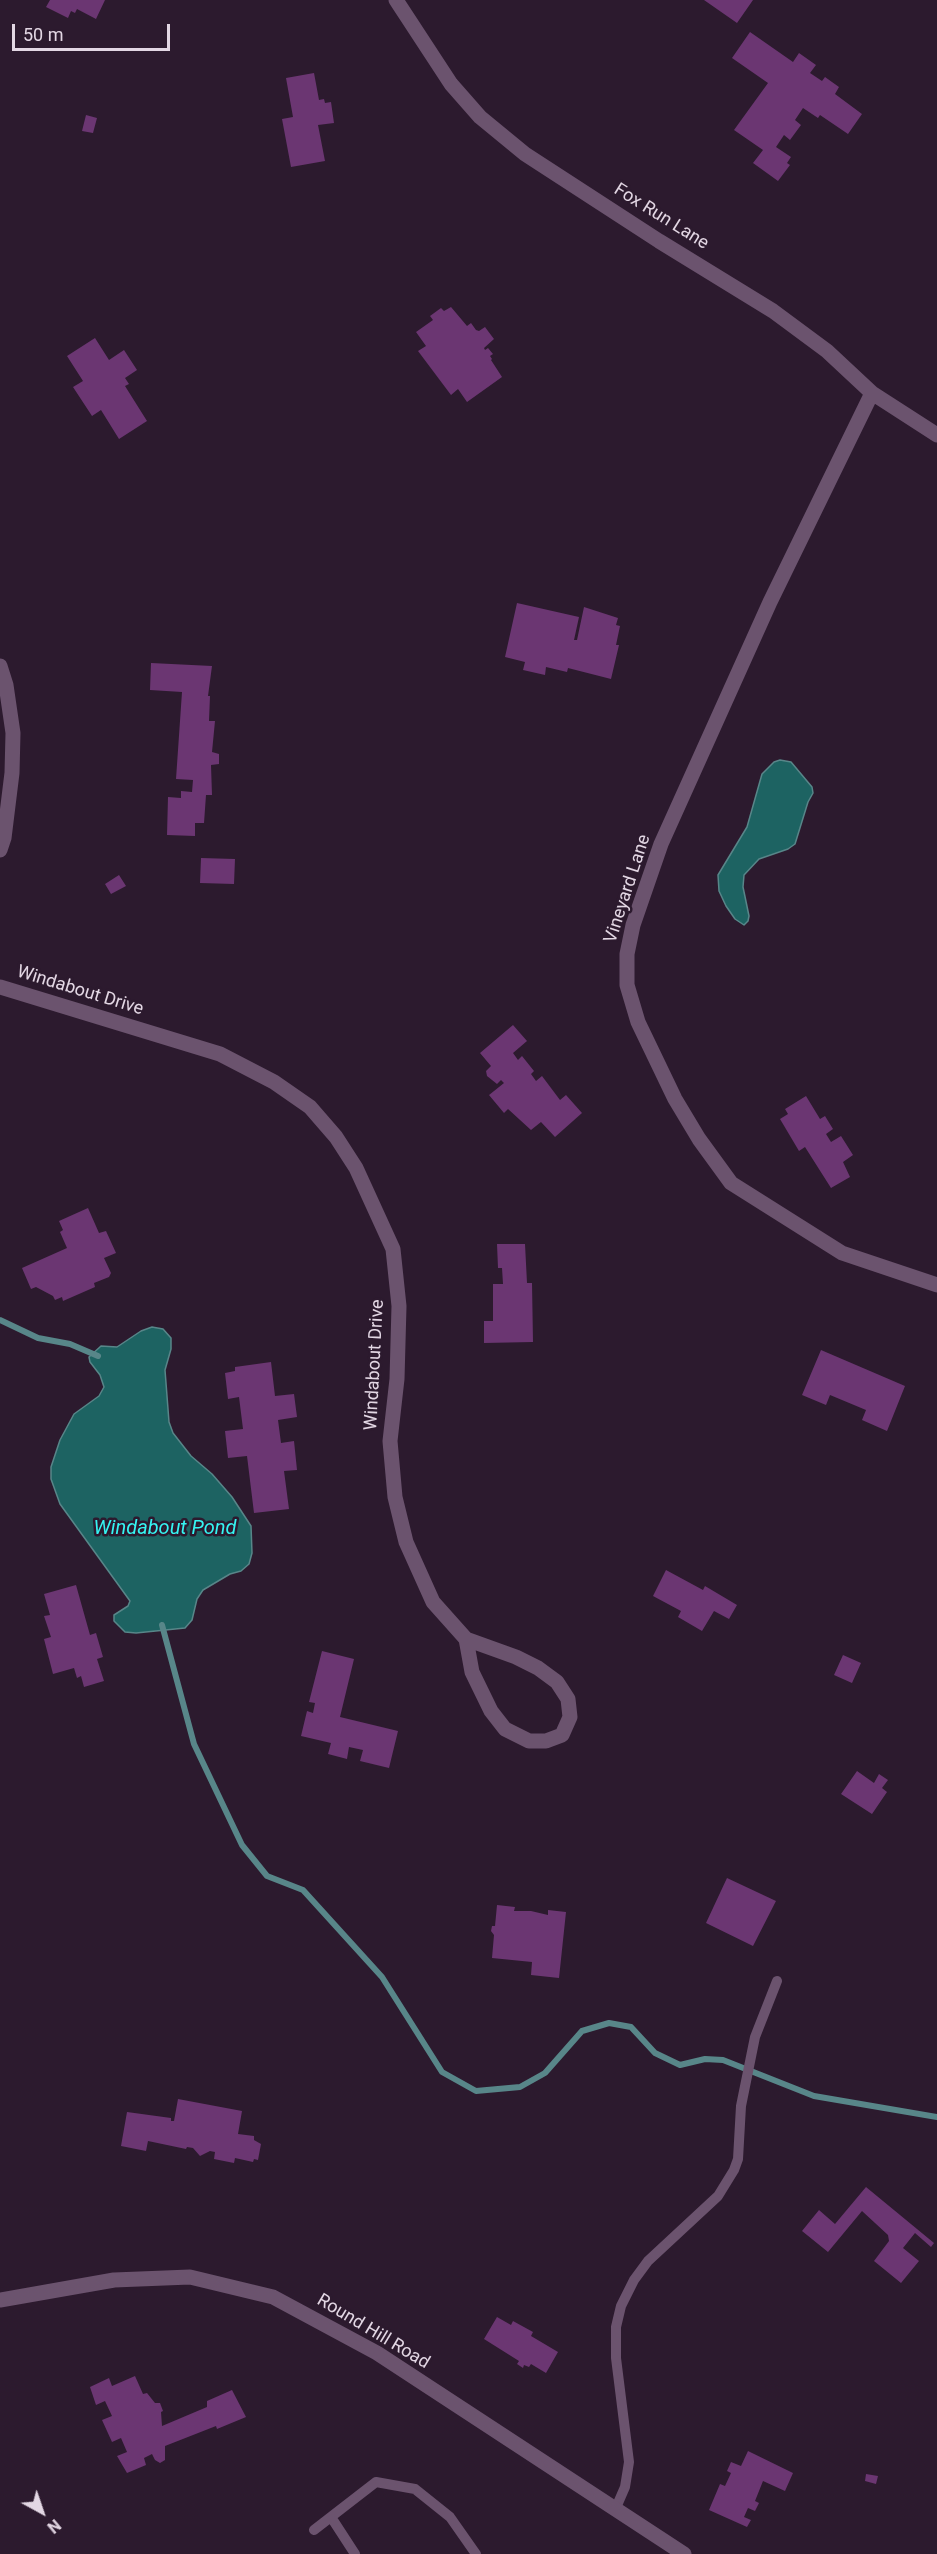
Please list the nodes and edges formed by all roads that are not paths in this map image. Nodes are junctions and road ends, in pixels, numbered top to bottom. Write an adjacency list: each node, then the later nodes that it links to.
1 (396, 0): 2 (street, Fox Run Lane)
2 (872, 393): 3 (street, Fox Run Lane); 7 (street, Vineyard Lane)
3 (937, 435)
4 (0, 666): 5 (street)
5 (0, 850)
6 (0, 987): 8 (street, Windabout Drive)
7 (937, 1285)
8 (466, 1639): 8 (street, Windabout Drive)
9 (777, 1981): 11 (lane)
10 (0, 2300): 11 (street, Round Hill Road)
11 (615, 2510): 16 (street, Round Hill Road)
12 (331, 2517): 13 (lane); 14 (lane); 15 (lane)
13 (314, 2530)
14 (355, 2554)
15 (476, 2554)
16 (684, 2554)

